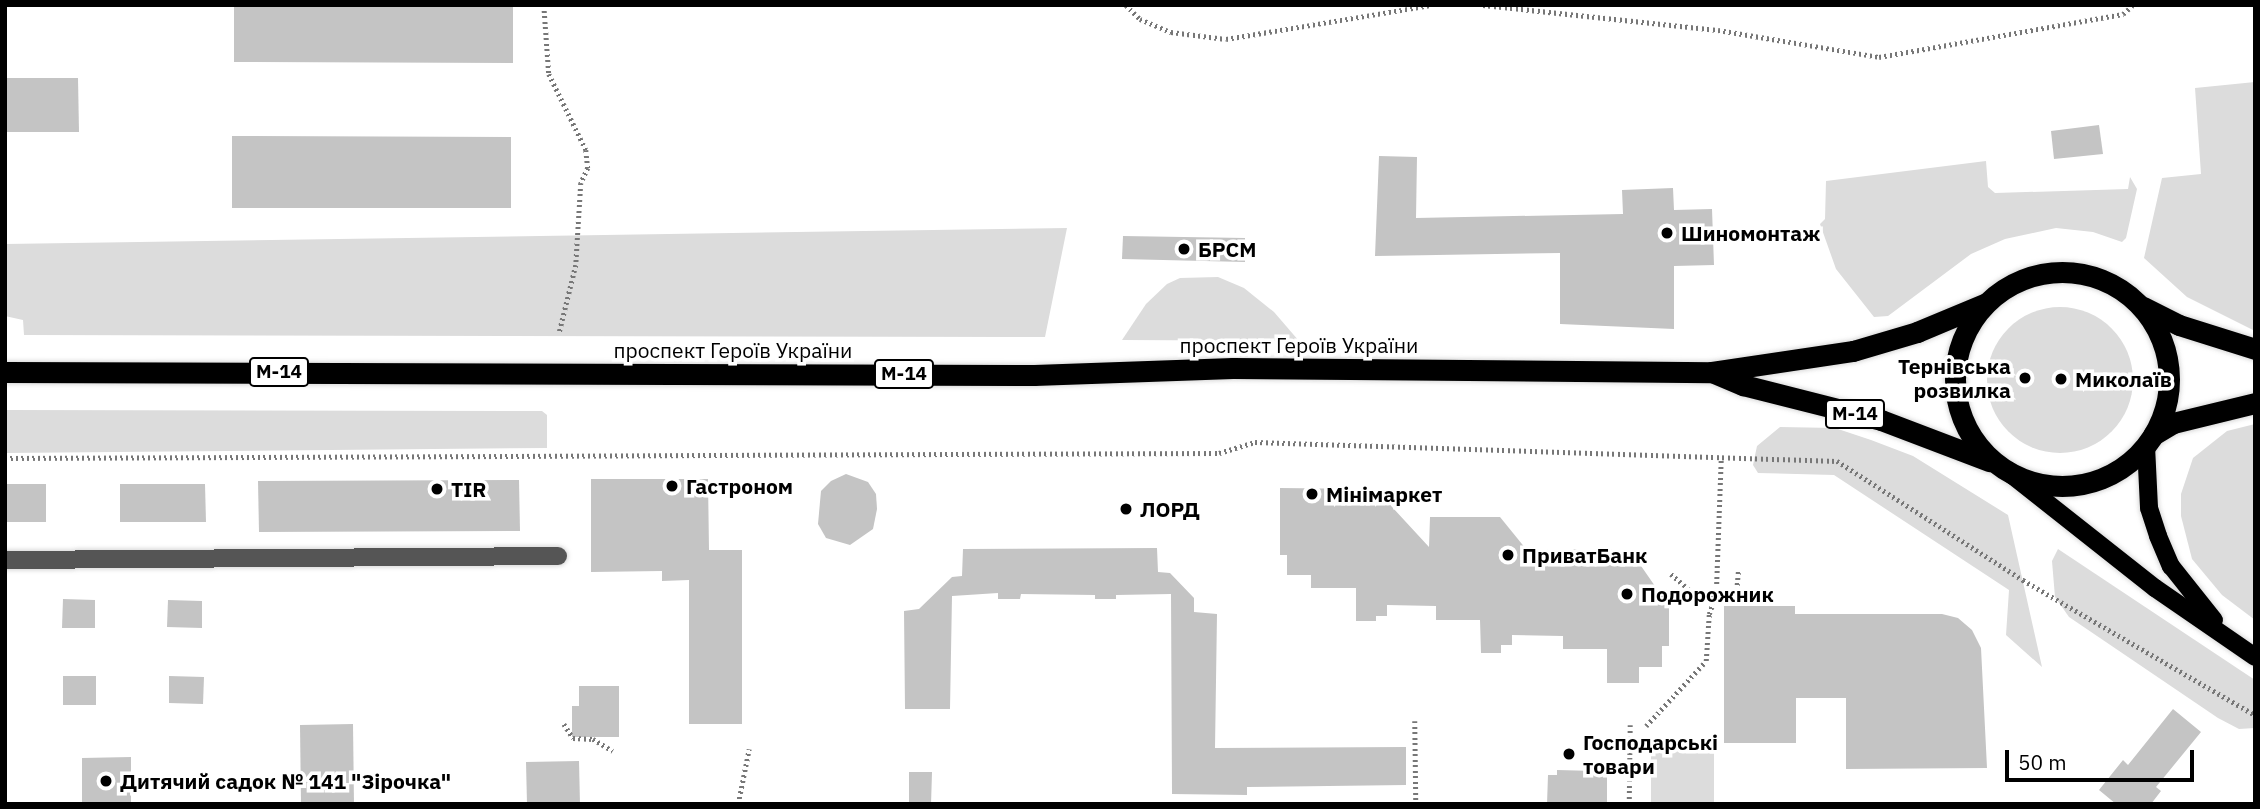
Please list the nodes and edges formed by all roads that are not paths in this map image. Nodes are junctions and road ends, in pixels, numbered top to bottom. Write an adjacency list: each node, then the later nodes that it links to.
1 (1984, 304): 2 (highway, М-14); 5 (highway, проспект Героїв України / М-14); 8 (highway)
2 (2141, 306): 3 (highway, М-14); 7 (highway)
3 (2255, 349)
4 (5, 372): 5 (highway, проспект Героїв України / М-14)
5 (1712, 372): 8 (highway, проспект Героїв України / М-14)
6 (2255, 403): 7 (highway, М-14)
7 (2149, 441): 8 (highway, М-14); 11 (main road)
8 (2001, 468): 11 (main road)
9 (558, 556): 10 (lane)
10 (5, 560)
11 (2233, 640): 12 (main road)
12 (2255, 657)

